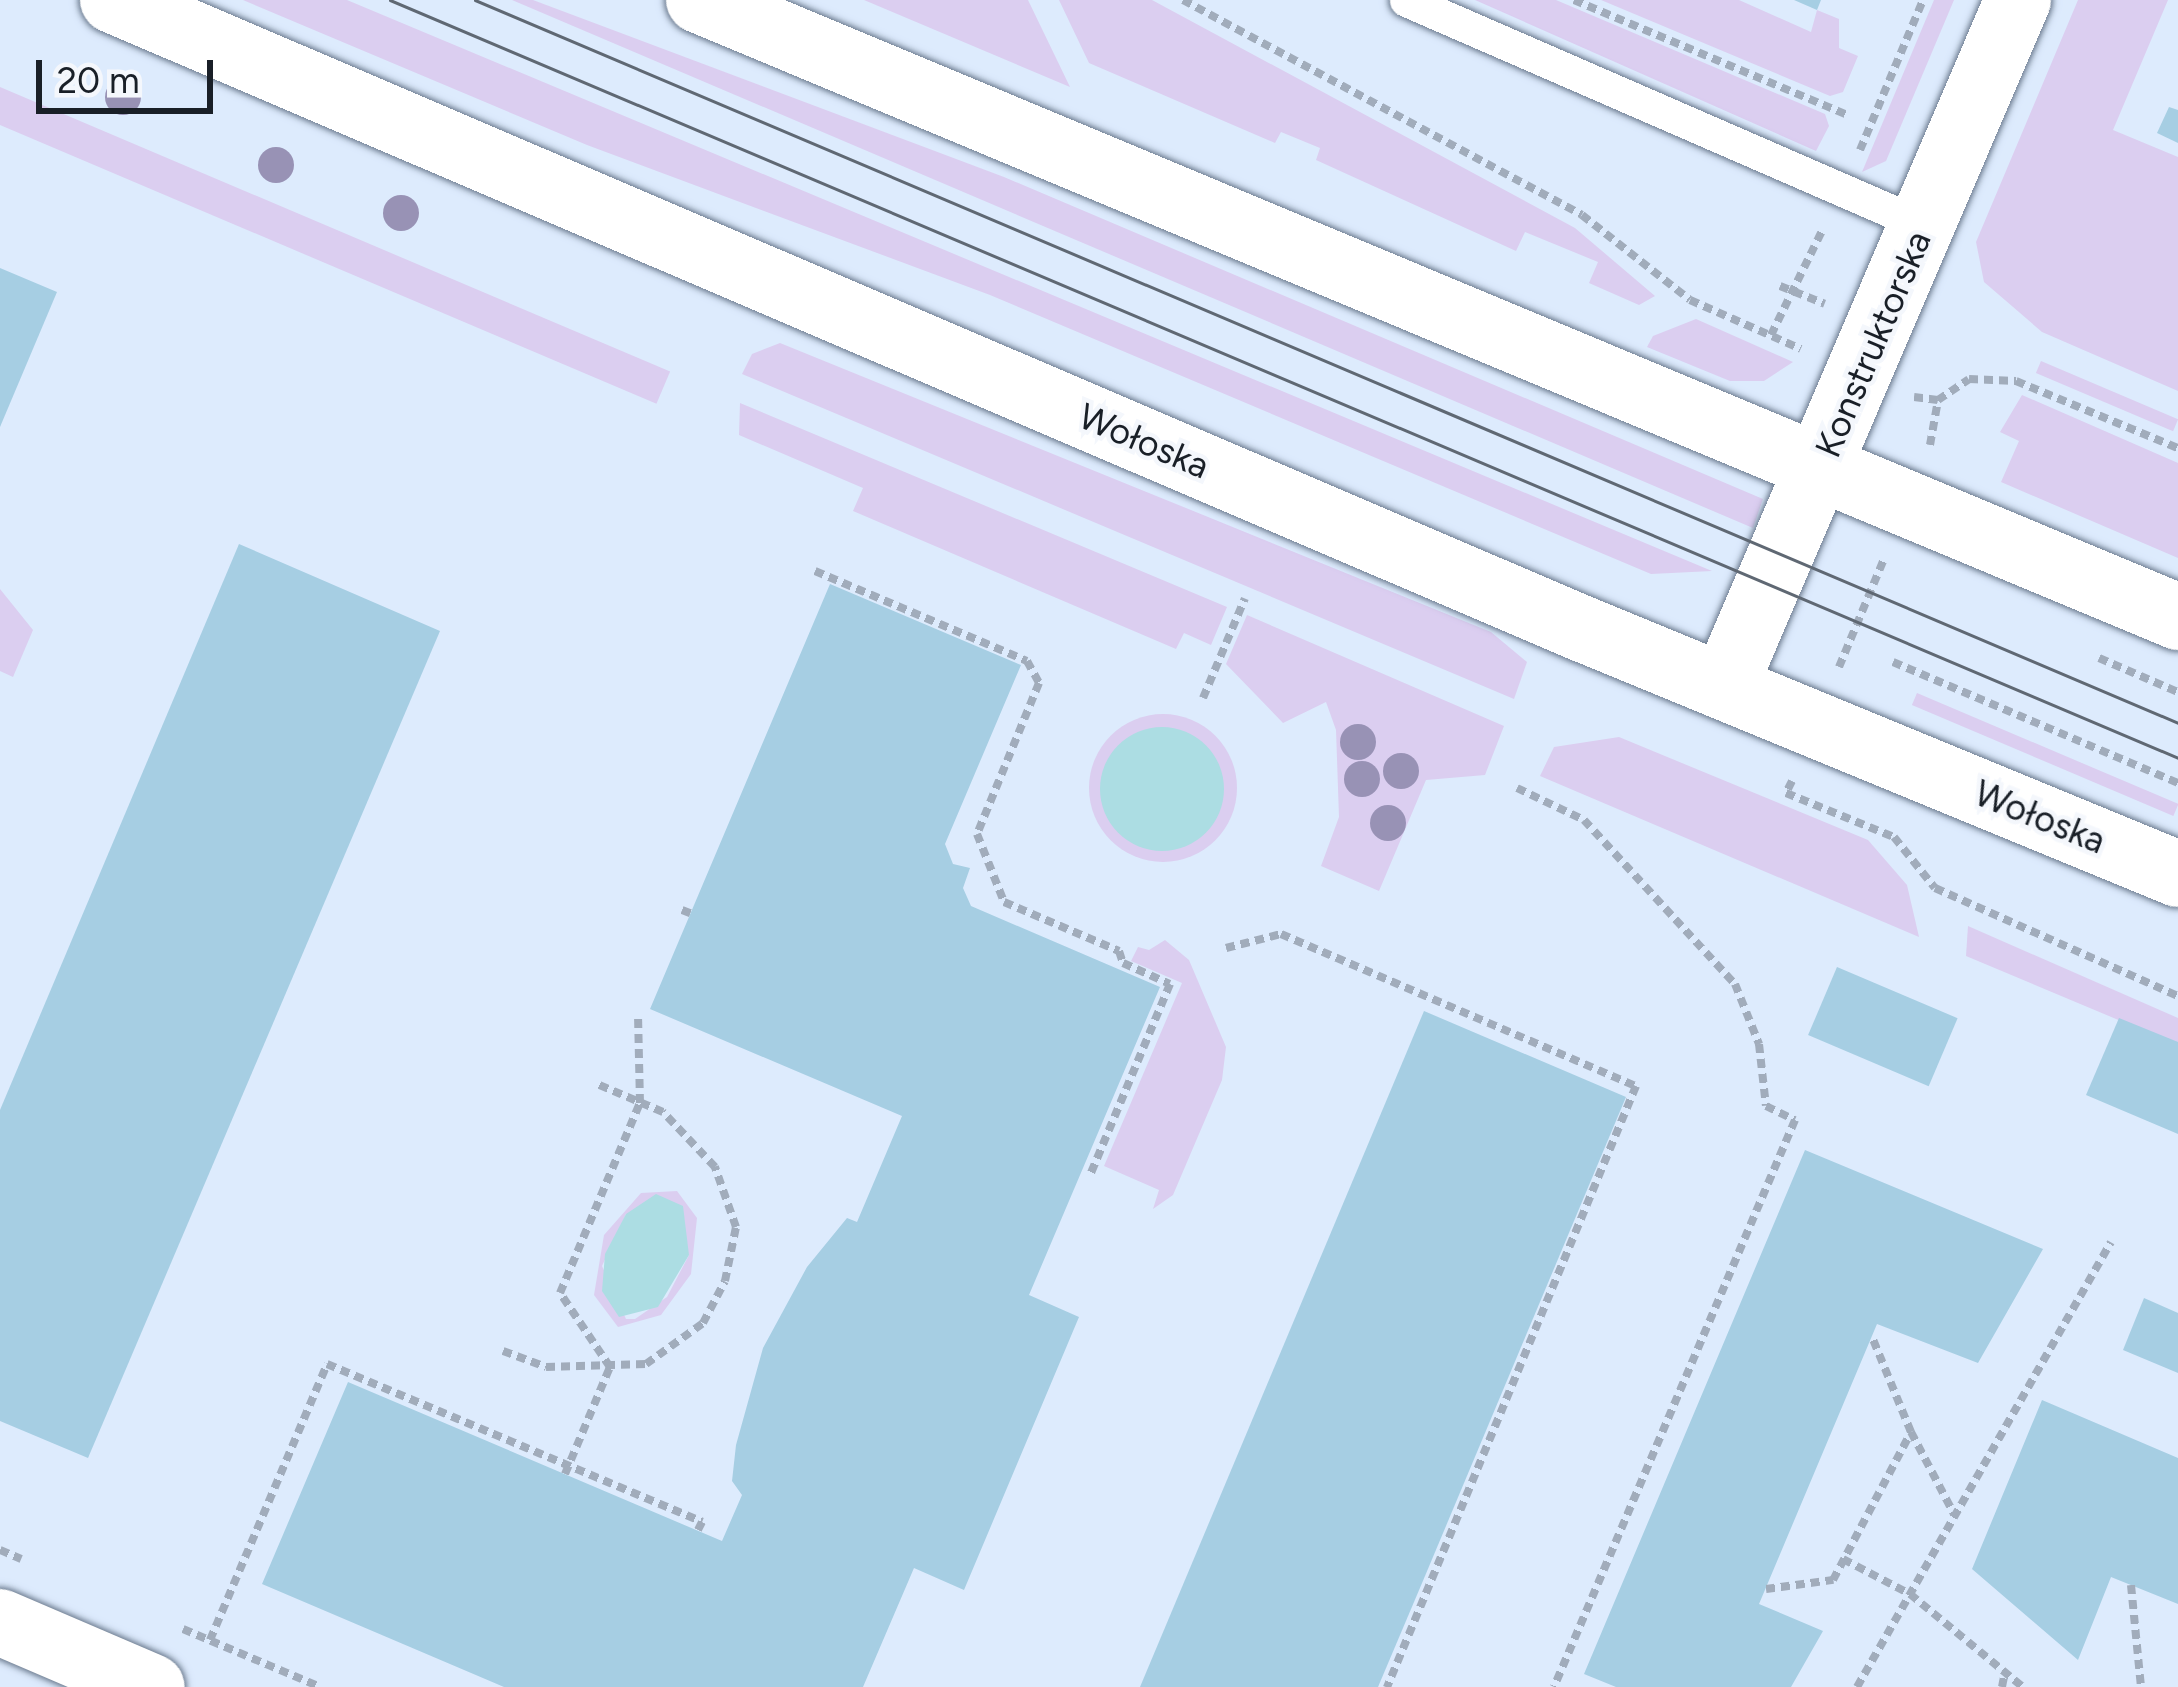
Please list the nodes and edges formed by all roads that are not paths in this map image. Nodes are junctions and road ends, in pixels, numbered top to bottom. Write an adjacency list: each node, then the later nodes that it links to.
1 (113, 0): 8 (main road, Wołoska)
2 (699, 0): 6 (main road)
3 (1406, 0): 5 (lane)
4 (2018, 0): 5 (main road, Konstruktorska)
5 (1923, 226): 6 (main road, Konstruktorska)
6 (1821, 466): 7 (main road); 8 (main road, Konstruktorska)
7 (2178, 617)
8 (1724, 687): 9 (main road, Wołoska)
9 (2178, 874)
10 (0, 1622): 11 (main road)
11 (152, 1687)

